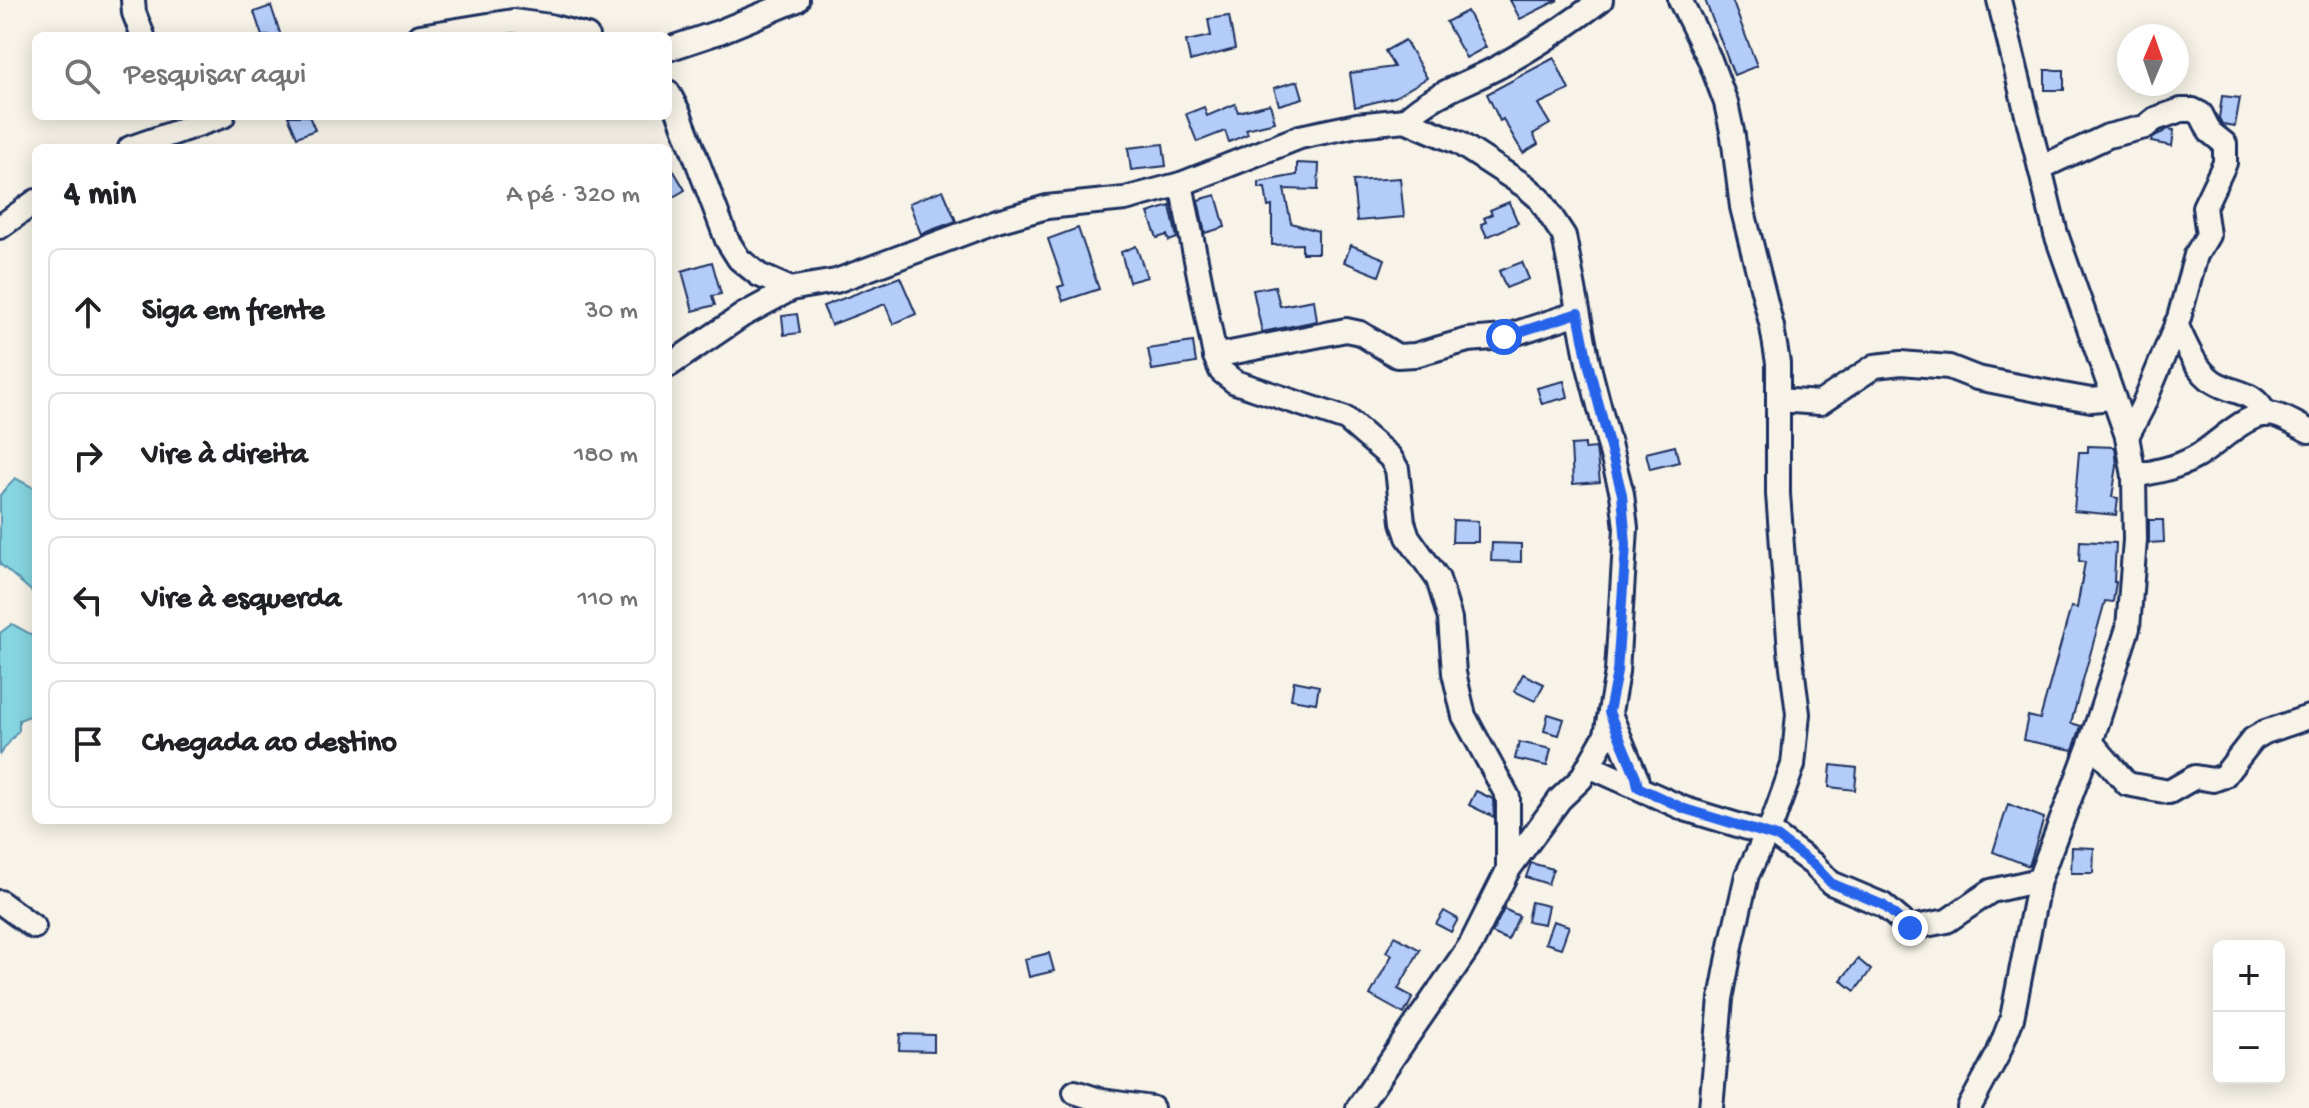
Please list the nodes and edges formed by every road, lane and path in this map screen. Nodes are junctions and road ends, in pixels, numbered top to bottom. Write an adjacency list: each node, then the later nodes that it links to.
1 (133, 0): 6 (street)
2 (797, 0): 9 (street)
3 (1601, 0): 12 (street)
4 (1680, 0): 25 (street)
5 (1999, 0): 15 (street)
6 (141, 32)
7 (445, 32): 8 (street)
8 (572, 32)
9 (672, 48)
10 (672, 100): 19 (street)
11 (199, 120): 13 (street)
12 (1405, 120): 16 (street); 20 (street)
13 (170, 125): 14 (street)
14 (137, 144)
15 (2040, 168): 21 (street); 24 (street)
16 (1181, 184): 19 (street); 22 (street)
17 (32, 204): 18 (street)
18 (0, 227)
19 (791, 289): 23 (street)
20 (1578, 313): 22 (street); 30 (street)
21 (2176, 324): 26 (street); 28 (street)
22 (1215, 356): 36 (street)
23 (672, 363)
24 (2112, 398): 25 (street); 28 (street)
25 (1778, 400): 35 (street)
26 (2266, 415): 27 (street); 29 (street)
27 (2309, 431)
28 (2127, 436): 29 (street)
29 (2134, 476): 32 (street)
30 (1609, 712): 33 (street); 34 (street)
31 (2309, 717): 32 (street)
32 (2091, 742): 37 (street)
33 (1589, 766): 34 (street); 36 (street)
34 (1638, 787): 35 (street)
35 (1767, 834): 37 (street); 43 (street)
36 (1508, 870): 42 (street)
37 (2039, 880): 44 (street)
38 (0, 902): 39 (street)
39 (34, 927)
40 (1075, 1092): 41 (street)
41 (1152, 1108)
42 (1358, 1108)
43 (1711, 1108)
44 (1969, 1108)

